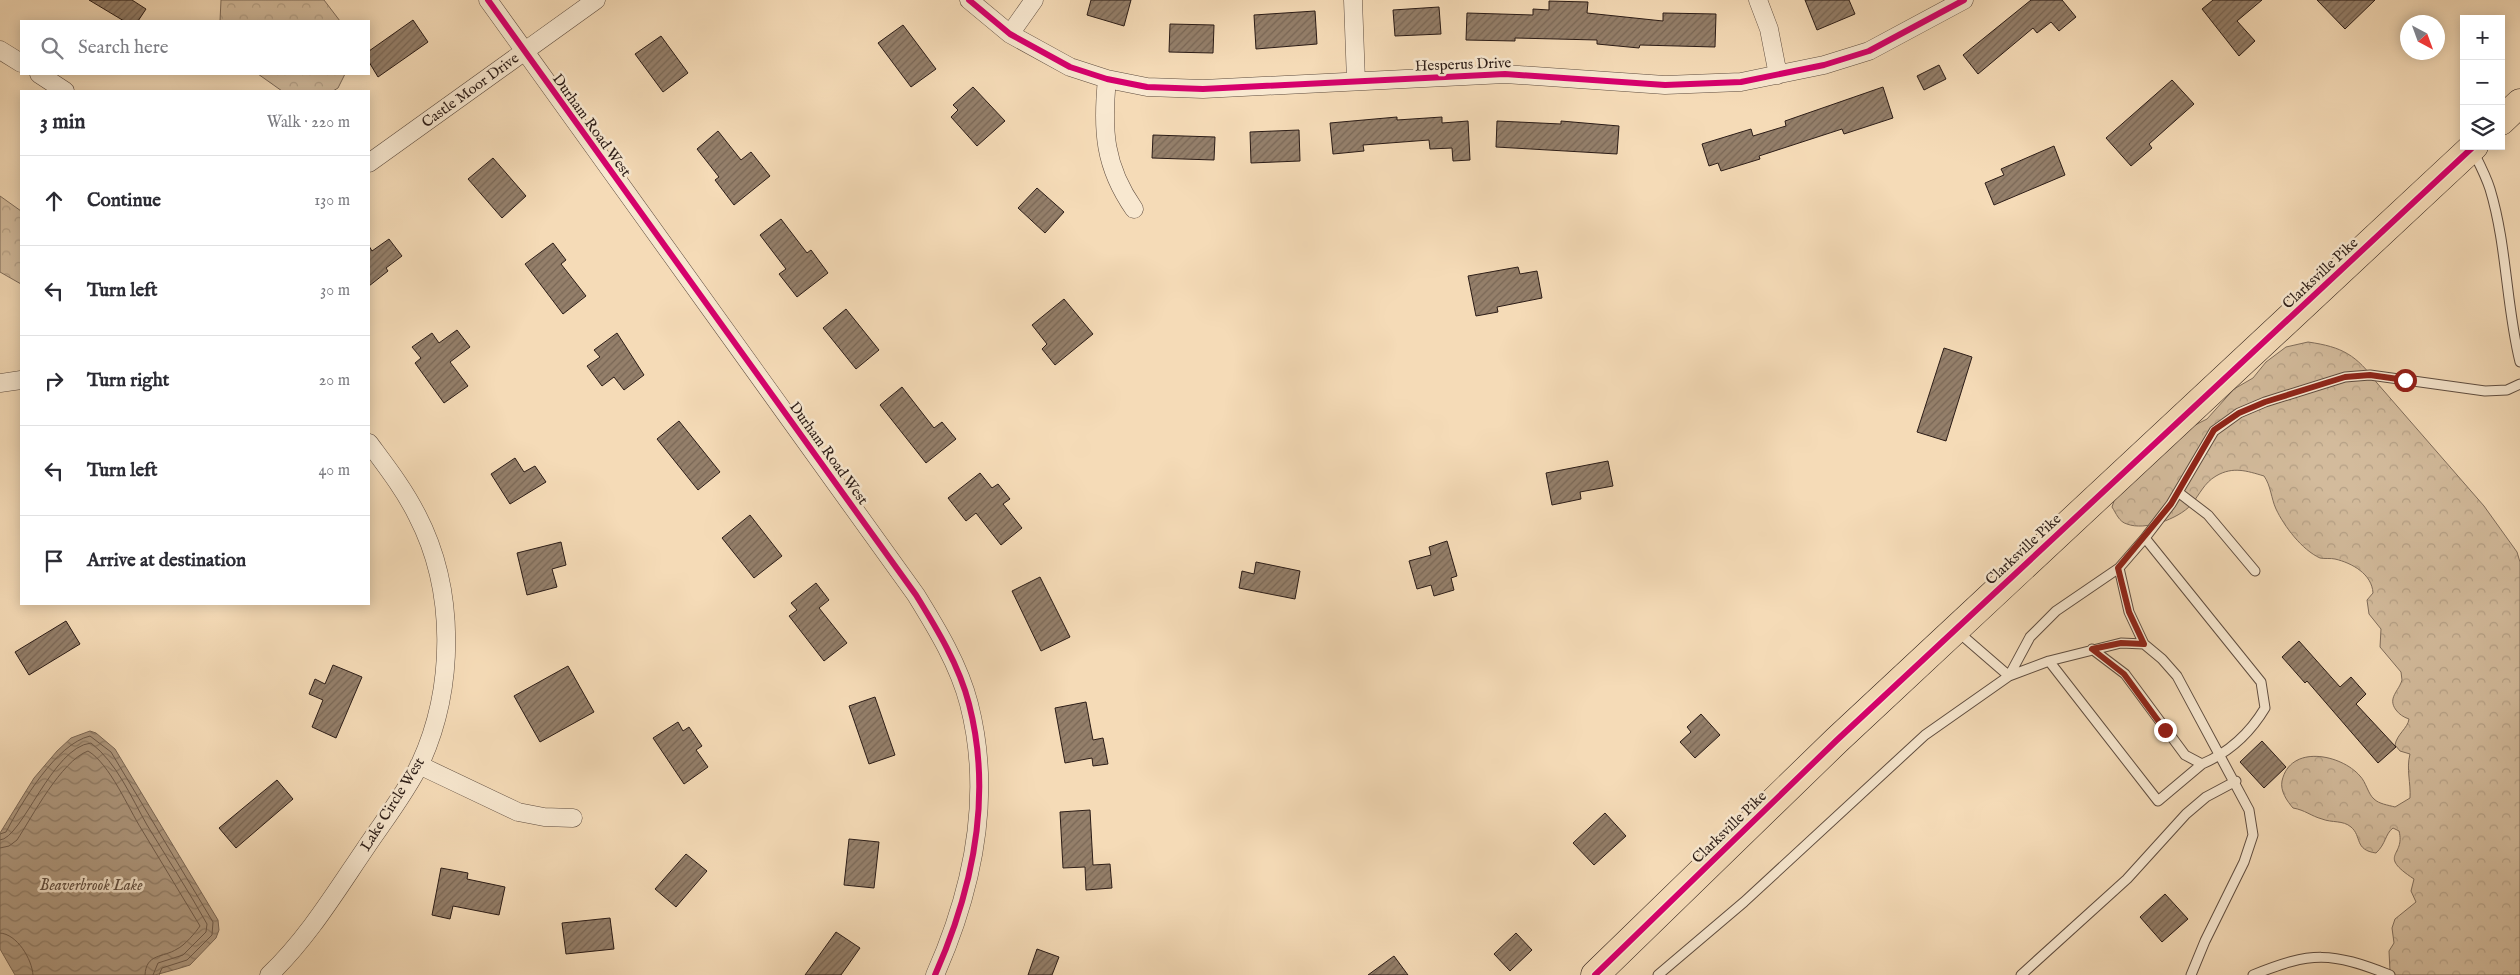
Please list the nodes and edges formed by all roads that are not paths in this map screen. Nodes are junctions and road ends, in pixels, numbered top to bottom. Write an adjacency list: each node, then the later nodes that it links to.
1 (488, 0): 10 (street, Durham Road West)
2 (596, 0): 10 (street, Castle Moor Drive)
3 (968, 0): 8 (street, Hesperus Drive)
4 (1034, 0): 8 (street)
5 (1352, 0): 15 (street)
6 (1758, 0): 13 (street)
7 (1964, 0): 13 (street, Hesperus Drive)
8 (1010, 34): 14 (street, Hesperus Drive)
9 (0, 50): 11 (street)
10 (524, 52): 21 (street, Castle Moor Drive); 43 (street, Durham Road West)
11 (20, 62)
12 (41, 75): 16 (street)
13 (1778, 76): 15 (street, Hesperus Drive)
14 (1107, 80): 15 (street, Hesperus Drive); 22 (street)
15 (1356, 81)
16 (63, 90)
17 (2520, 103): 18 (main road)
18 (2505, 117)
19 (2470, 150): 32 (main road, Clarksville Pike)
20 (2474, 150): 23 (lane)
21 (370, 162)
22 (1134, 209)
23 (2520, 362)
24 (20, 380): 25 (street)
25 (0, 382)
26 (2520, 384): 28 (lane)
27 (370, 444): 39 (street, Lake Circle West)
28 (2178, 492): 29 (lane); 31 (lane)
29 (2145, 538): 30 (lane); 37 (lane)
30 (2118, 568): 33 (lane); 36 (lane)
31 (2255, 571)
32 (1955, 630): 36 (lane); 44 (main road, Clarksville Pike)
33 (2144, 644): 34 (lane); 37 (lane)
34 (2092, 649): 35 (lane); 38 (lane)
35 (2049, 661): 36 (lane); 38 (lane)
36 (2009, 676): 45 (lane)
37 (2222, 756): 38 (lane); 40 (lane)
38 (2202, 764)
39 (419, 765): 41 (street); 42 (street, Lake Circle West)
40 (2236, 781): 46 (lane); 47 (lane)
41 (573, 818)
42 (269, 975)
43 (935, 975)
44 (1595, 975)
45 (1658, 975)
46 (2020, 975)
47 (2191, 975)
48 (2253, 975): 49 (lane)
49 (2390, 975)

